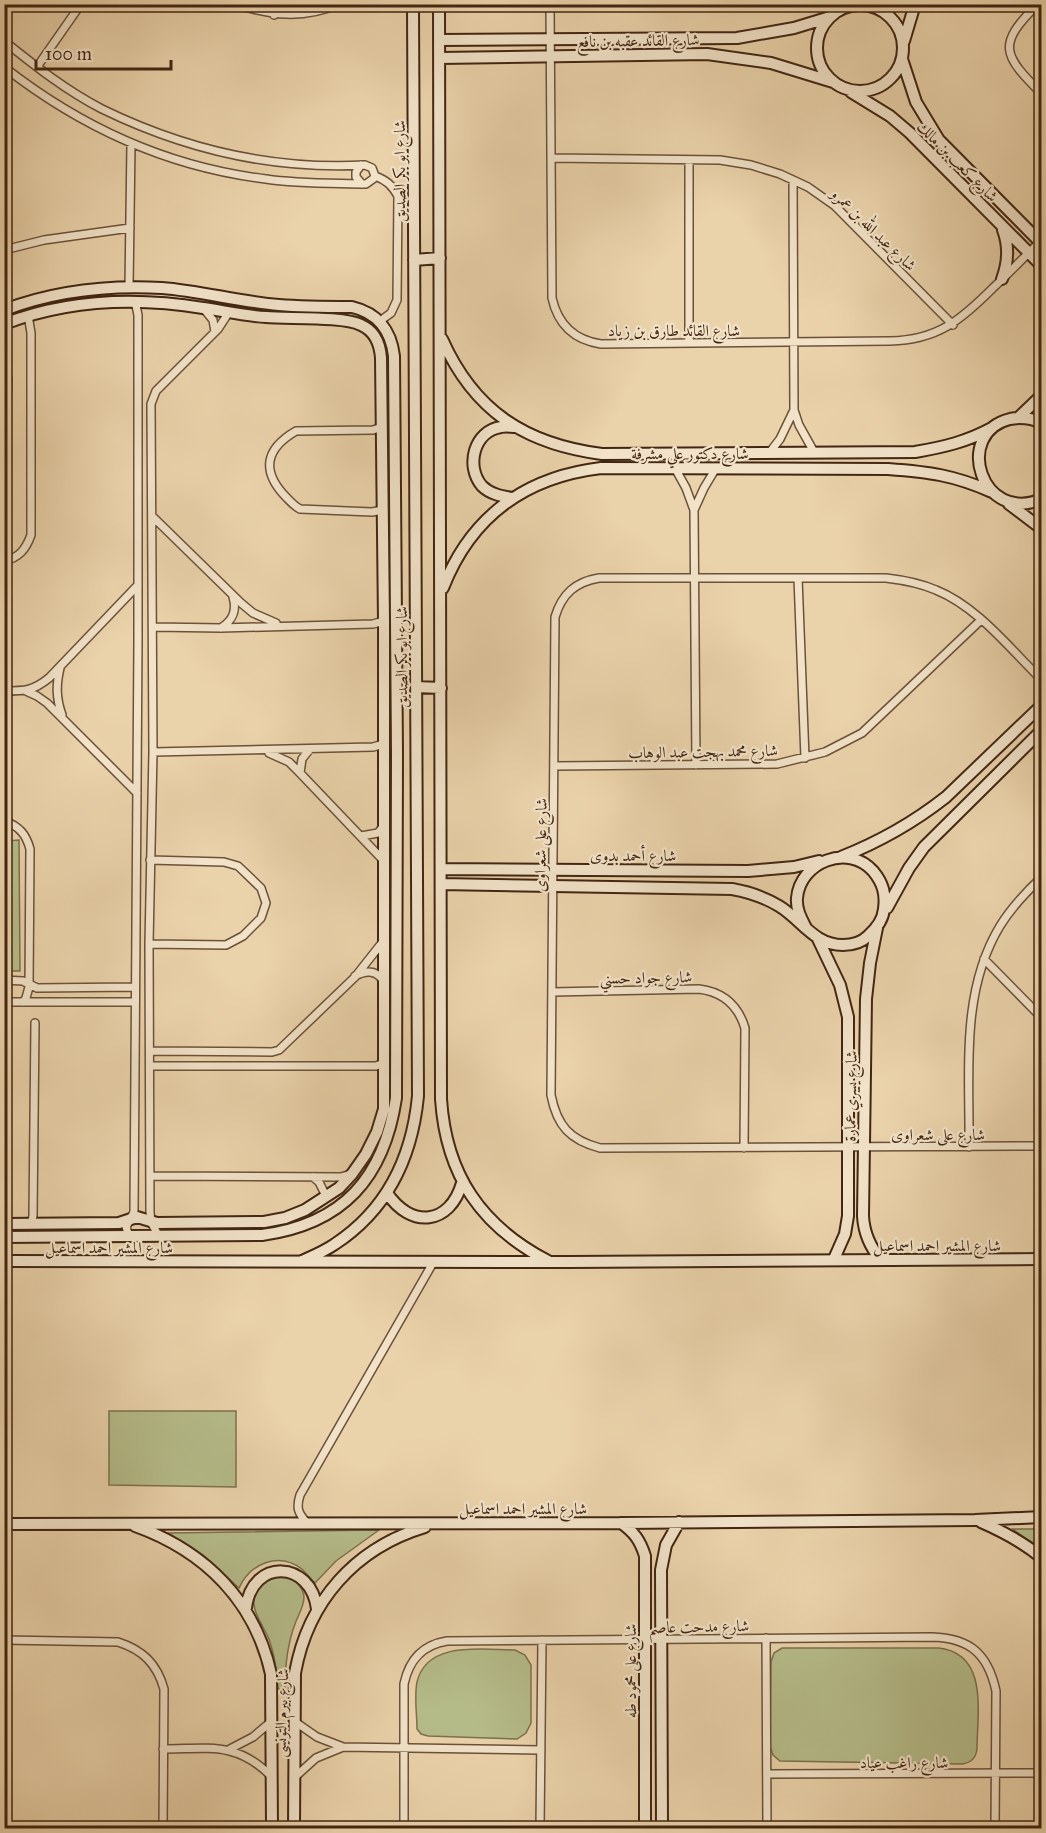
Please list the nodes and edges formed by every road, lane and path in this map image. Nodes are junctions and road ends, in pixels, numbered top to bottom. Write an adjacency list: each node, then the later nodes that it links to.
1 (81, 4): 21 (street)
2 (234, 4): 11 (street)
3 (273, 4): 11 (street)
4 (339, 4): 11 (street)
5 (413, 4): 38 (street, شارع ابو بكر الصديق)
6 (439, 4): 14 (street)
7 (550, 4): 15 (street, شارع القائد طارق بن زياد)
8 (915, 4): 16 (street)
9 (1038, 4): 24 (street)
10 (855, 5): 12 (street); 16 (street)
11 (274, 15)
12 (830, 17): 15 (street, شارع القائد عقبه بن نافع); 22 (street)
13 (4, 40): 21 (street)
14 (440, 40): 15 (street, شارع القائد عقبه بن نافع); 18 (street)
15 (550, 40): 17 (street, شارع القائد طارق بن زياد)
16 (903, 45): 19 (street)
17 (550, 56): 18 (street, شارع القائد عقبه بن نافع); 22 (street, شارع القائد عقبه بن نافع); 26 (street, شارع القائد طارق بن زياد)
18 (440, 57): 37 (street)
19 (902, 58): 23 (street); 34 (street, شارع كعب بن مالك)
20 (4, 67): 25 (street)
21 (37, 67): 28 (street)
22 (833, 82): 23 (street)
23 (845, 89): 32 (street, شارع كعب بن مالك)
24 (1041, 94)
25 (131, 144): 31 (street); 33 (street)
26 (551, 158): 27 (street, شارع عبد الله بن عمرو); 54 (street, شارع القائد طارق بن زياد)
27 (689, 160): 30 (street, شارع عبد الله بن عمرو); 54 (street)
28 (361, 165): 29 (street); 31 (street)
29 (375, 176): 31 (street); 48 (street)
30 (794, 180): 50 (street, شارع عبد الله بن عمرو); 53 (street)
31 (362, 184)
32 (1002, 226): 36 (street, شارع كعب بن مالك); 40 (street)
33 (130, 228): 35 (street); 41 (street)
34 (1041, 242): 36 (street, شارع القائد طارق بن زياد)
35 (4, 250)
36 (1028, 253): 39 (street, شارع كعب بن مالك); 40 (street, شارع القائد طارق بن زياد)
37 (440, 258): 38 (street); 52 (street)
38 (414, 260): 93 (street, شارع ابو بكر الصديق)
39 (1041, 266)
40 (1002, 279): 50 (street, شارع القائد طارق بن زياد)
41 (129, 287): 42 (street); 45 (street)
42 (205, 295): 44 (street); 48 (street)
43 (135, 301): 44 (street); 47 (street); 79 (street)
44 (202, 308): 46 (street); 51 (street)
45 (4, 310)
46 (229, 312): 51 (street); 59 (street)
47 (28, 315): 49 (street); 76 (street)
48 (380, 321): 104 (street)
49 (4, 324)
50 (952, 324): 53 (street, شارع القائد طارق بن زياد)
51 (215, 332): 74 (street)
52 (439, 333): 60 (street, شارع دكتور علي مشرفة); 81 (street)
53 (794, 342): 54 (street, شارع القائد طارق بن زياد); 56 (street)
54 (689, 343)
55 (1041, 395): 57 (street)
56 (794, 410): 63 (street); 64 (street)
57 (1018, 417): 58 (street); 61 (street, شارع دكتور علي مشرفة)
58 (1041, 423)
59 (382, 427): 72 (street); 72 (street)
60 (516, 427): 62 (street, شارع دكتور علي مشرفة); 69 (street)
61 (992, 428): 64 (street, شارع دكتور علي مشرفة); 68 (street)
62 (744, 452): 63 (street, شارع دكتور علي مشرفة); 67 (street)
63 (770, 452): 64 (street, شارع دكتور علي مشرفة)
64 (814, 452)
65 (675, 468): 66 (street, شارع دكتور علي مشرفة); 69 (street, شارع دكتور علي مشرفة); 73 (street)
66 (716, 468): 67 (street, شارع دكتور علي مشرفة); 73 (street)
67 (744, 468): 68 (street, شارع دكتور علي مشرفة)
68 (992, 492): 71 (street, شارع دكتور علي مشرفة)
69 (512, 498): 81 (street, شارع دكتور علي مشرفة)
70 (1041, 499): 71 (street)
71 (1004, 500): 75 (street, شارع دكتور علي مشرفة)
72 (383, 510): 85 (street)
73 (694, 510): 77 (street)
74 (152, 516): 80 (street); 83 (street)
75 (1041, 529)
76 (4, 561)
77 (695, 578): 78 (street, شارع على شعراوى); 106 (street); 107 (street, شارع على شعراوى)
78 (798, 578): 84 (street, شارع على شعراوى); 105 (street)
79 (138, 585): 82 (street); 91 (street)
80 (230, 592): 86 (street); 88 (street)
81 (441, 593): 94 (street)
82 (138, 608): 83 (street); 89 (street)
83 (153, 609): 87 (street)
84 (981, 620): 92 (street, شارع على شعراوى); 105 (street, شارع محمد بهجت عبد الوهاب)
85 (384, 621): 86 (street); 102 (street)
86 (281, 625): 88 (street)
87 (153, 627): 88 (street); 90 (street)
88 (221, 628)
89 (138, 640): 90 (street); 109 (street)
90 (153, 641): 103 (street)
91 (60, 665): 96 (street); 98 (street)
92 (1041, 680)
93 (416, 687): 94 (street); 155 (street, شارع ابو بكر الصديق)
94 (441, 688): 118 (street)
95 (4, 691): 96 (street)
96 (26, 691): 98 (street)
97 (1041, 705): 114 (street)
98 (63, 719): 109 (street)
99 (1041, 730): 123 (street)
100 (310, 749): 101 (street); 102 (street); 108 (street)
101 (260, 750): 103 (street); 108 (street)
102 (385, 750): 104 (street); 111 (street)
103 (153, 752): 115 (street)
104 (397, 754): 112 (street)
105 (806, 758): 106 (street, شارع محمد بهجت عبد الوهاب)
106 (696, 765): 107 (street, شارع محمد بهجت عبد الوهاب)
107 (555, 766): 119 (street, شارع على شعراوى)
108 (300, 773): 113 (street)
109 (137, 792): 134 (street)
110 (4, 821): 132 (street)
111 (384, 824): 112 (street); 113 (street); 117 (street)
112 (396, 825): 133 (street)
113 (361, 836): 117 (street)
114 (841, 857): 116 (street); 123 (street)
115 (150, 860): 128 (street); 128 (street)
116 (825, 860): 119 (street, شارع أحمد بدوى); 124 (street)
117 (385, 861): 126 (street)
118 (441, 869): 119 (street, شارع أحمد بدوى); 121 (street)
119 (554, 870): 122 (street, شارع على شعراوى)
120 (1041, 877): 129 (street)
121 (441, 885): 122 (street, شارع أحمد بدوى); 154 (street)
122 (553, 886): 124 (street, شارع أحمد بدوى); 135 (street, شارع على شعراوى)
123 (884, 914): 125 (street)
124 (806, 928): 127 (street)
125 (877, 928): 127 (street); 147 (street, شارع يسري عمارة)
126 (385, 939): 130 (street); 133 (street)
127 (818, 939): 150 (street, شارع يسري عمارة)
128 (149, 944): 141 (street)
129 (984, 959): 139 (street); 148 (street)
130 (354, 977): 133 (street); 141 (street)
131 (4, 980): 132 (street)
132 (27, 982): 134 (street); 137 (street)
133 (390, 984): 142 (street); 162 (street)
134 (135, 987): 138 (street)
135 (552, 992): 149 (street, شارع على شعراوى); 149 (street, شارع جواد حسني)
136 (4, 1002): 137 (street)
137 (22, 1002): 138 (street)
138 (135, 1002): 144 (street)
139 (1041, 1018)
140 (35, 1023): 160 (street)
141 (150, 1052): 143 (street)
142 (384, 1063): 143 (street); 151 (street)
143 (150, 1066): 145 (street)
144 (134, 1121): 145 (street); 157 (street)
145 (150, 1122): 152 (street)
146 (1041, 1146): 148 (street, شارع على شعراوى)
147 (864, 1147): 148 (street, شارع على شعراوى); 150 (street, شارع على شعراوى); 166 (street, شارع يسري عمارة)
148 (969, 1147)
149 (744, 1148): 150 (street, شارع على شعراوى)
150 (848, 1148): 164 (street, شارع يسري عمارة)
151 (352, 1174): 153 (street); 156 (street)
152 (150, 1176): 153 (street); 158 (street)
153 (313, 1177): 156 (street)
154 (462, 1183): 155 (street); 170 (street)
155 (387, 1193): 168 (street, شارع ابو بكر الصديق)
156 (323, 1200): 158 (street)
157 (129, 1220): 158 (street); 160 (street); 161 (street)
158 (151, 1222): 162 (street)
159 (4, 1224): 160 (street)
160 (31, 1224)
161 (129, 1236): 162 (street); 163 (street)
162 (153, 1236)
163 (4, 1237)
164 (834, 1259): 166 (street, شارع المشير احمد اسماعيل); 170 (street, شارع المشير احمد اسماعيل)
165 (1041, 1259): 166 (street, شارع المشير احمد اسماعيل)
166 (881, 1260)
167 (4, 1261): 168 (street, شارع المشير احمد اسماعيل)
168 (302, 1261): 169 (street, شارع المشير احمد اسماعيل)
169 (434, 1261): 170 (street, شارع المشير احمد اسماعيل); 175 (street)
170 (548, 1261)
171 (1041, 1517): 172 (street, شارع المشير احمد اسماعيل)
172 (975, 1520): 173 (street, شارع المشير احمد اسماعيل); 179 (street)
173 (679, 1522): 177 (street, شارع المشير احمد اسماعيل); 186 (street, شارع على محمود طه)
174 (126, 1523): 175 (street, شارع المشير احمد اسماعيل); 178 (street, شارع المشير احمد اسماعيل); 180 (street, شارع بيرم التونسى)
175 (307, 1523): 176 (street, شارع المشير احمد اسماعيل)
176 (437, 1523): 177 (street, شارع المشير احمد اسماعيل); 181 (street, شارع بيرم التونسى)
177 (621, 1523): 185 (street, شارع على محمود طه)
178 (4, 1524)
179 (1041, 1558)
180 (246, 1608): 181 (street); 187 (street, شارع بيرم التونسى)
181 (317, 1610): 188 (street, شارع بيرم التونسى)
182 (766, 1638): 186 (street, شارع مدحت عاصم); 195 (street); 196 (street, شارع مدحت عاصم)
183 (4, 1640): 191 (street)
184 (542, 1640): 185 (street, شارع مدحت عاصم); 190 (street, شارع مدحت عاصم); 193 (street)
185 (645, 1640): 186 (street, شارع مدحت عاصم); 204 (street, شارع على محمود طه)
186 (661, 1640): 205 (street, شارع على محمود طه)
187 (273, 1720): 192 (street); 197 (street, شارع بيرم التونسى)
188 (294, 1721): 189 (street); 198 (street, شارع بيرم التونسى)
189 (343, 1747): 190 (street); 198 (street)
190 (404, 1748): 193 (street); 202 (street, شارع مدحت عاصم)
191 (163, 1749): 192 (street); 199 (street)
192 (230, 1749): 197 (street)
193 (541, 1749): 203 (street)
194 (1041, 1773): 196 (street, شارع راغب عياد)
195 (767, 1774): 196 (street, شارع راغب عياد); 206 (street)
196 (996, 1775): 207 (street, شارع مدحت عاصم)
197 (272, 1777): 200 (street, شارع بيرم التونسى)
198 (294, 1778): 201 (street, شارع بيرم التونسى)
199 (163, 1828)
200 (272, 1828)
201 (294, 1828)
202 (404, 1828)
203 (540, 1828)
204 (645, 1828)
205 (662, 1828)
206 (767, 1828)
207 (995, 1828)

